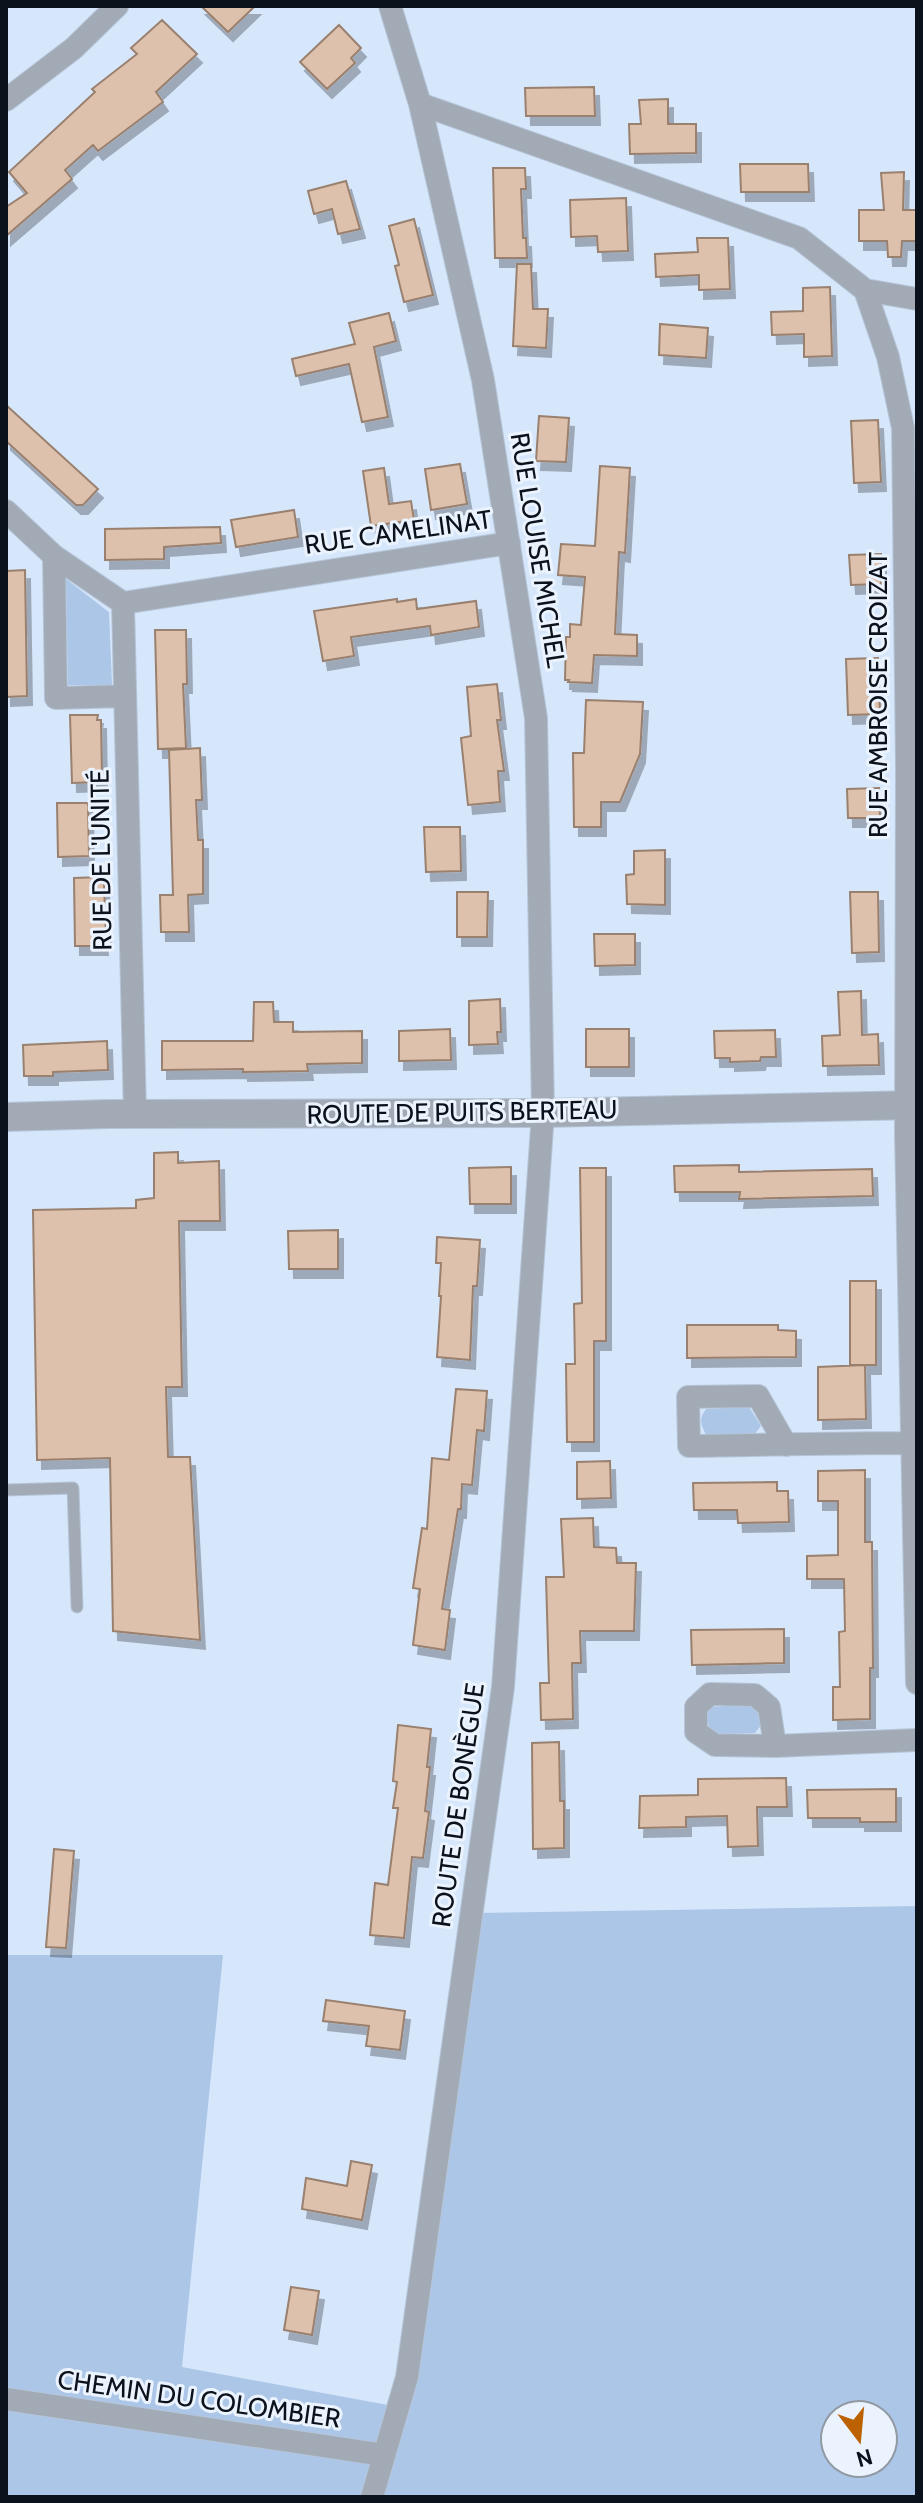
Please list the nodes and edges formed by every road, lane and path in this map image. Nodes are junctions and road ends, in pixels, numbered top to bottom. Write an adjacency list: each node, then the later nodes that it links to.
1 (117, 6): 3 (street)
2 (390, 6): 4 (street, RUE LOUISE MICHEL)
3 (6, 100)
4 (420, 104): 5 (street); 8 (street, RUE LOUISE MICHEL)
5 (865, 290): 6 (street); 11 (street, RUE AMBROISE CROIZAT)
6 (917, 299)
7 (6, 511): 9 (street)
8 (509, 543): 10 (street, RUE CAMELINAT); 15 (street, RUE LOUISE MICHEL)
9 (54, 556): 10 (street); 12 (street)
10 (123, 603): 12 (street, RUE DE L'UNITÉ)
11 (912, 605): 13 (street, RUE AMBROISE CROIZAT)
12 (125, 696): 16 (street, RUE DE L'UNITÉ)
13 (912, 768): 14 (street, RUE AMBROISE CROIZAT)
14 (912, 1105): 15 (street, ROUTE DE PUITS BERTEAU); 18 (street, RUE AMBROISE CROIZAT)
15 (543, 1113): 16 (street, ROUTE DE PUITS BERTEAU); 28 (street, ROUTE DE BONÈGUE)
16 (135, 1115): 17 (street, ROUTE DE PUITS BERTEAU)
17 (6, 1117)
18 (914, 1352): 19 (street, RUE AMBROISE CROIZAT)
19 (912, 1443): 20 (street); 21 (street, RUE AMBROISE CROIZAT)
20 (786, 1445)
21 (915, 1472): 24 (street, RUE AMBROISE CROIZAT)
22 (6, 1490): 23 (lane)
23 (77, 1607)
24 (917, 1683)
25 (917, 1740): 26 (street)
26 (775, 1746)
27 (6, 2399): 28 (street, CHEMIN DU COLOMBIER)
28 (384, 2455): 29 (street, ROUTE DE BONÈGUE)
29 (372, 2497)

